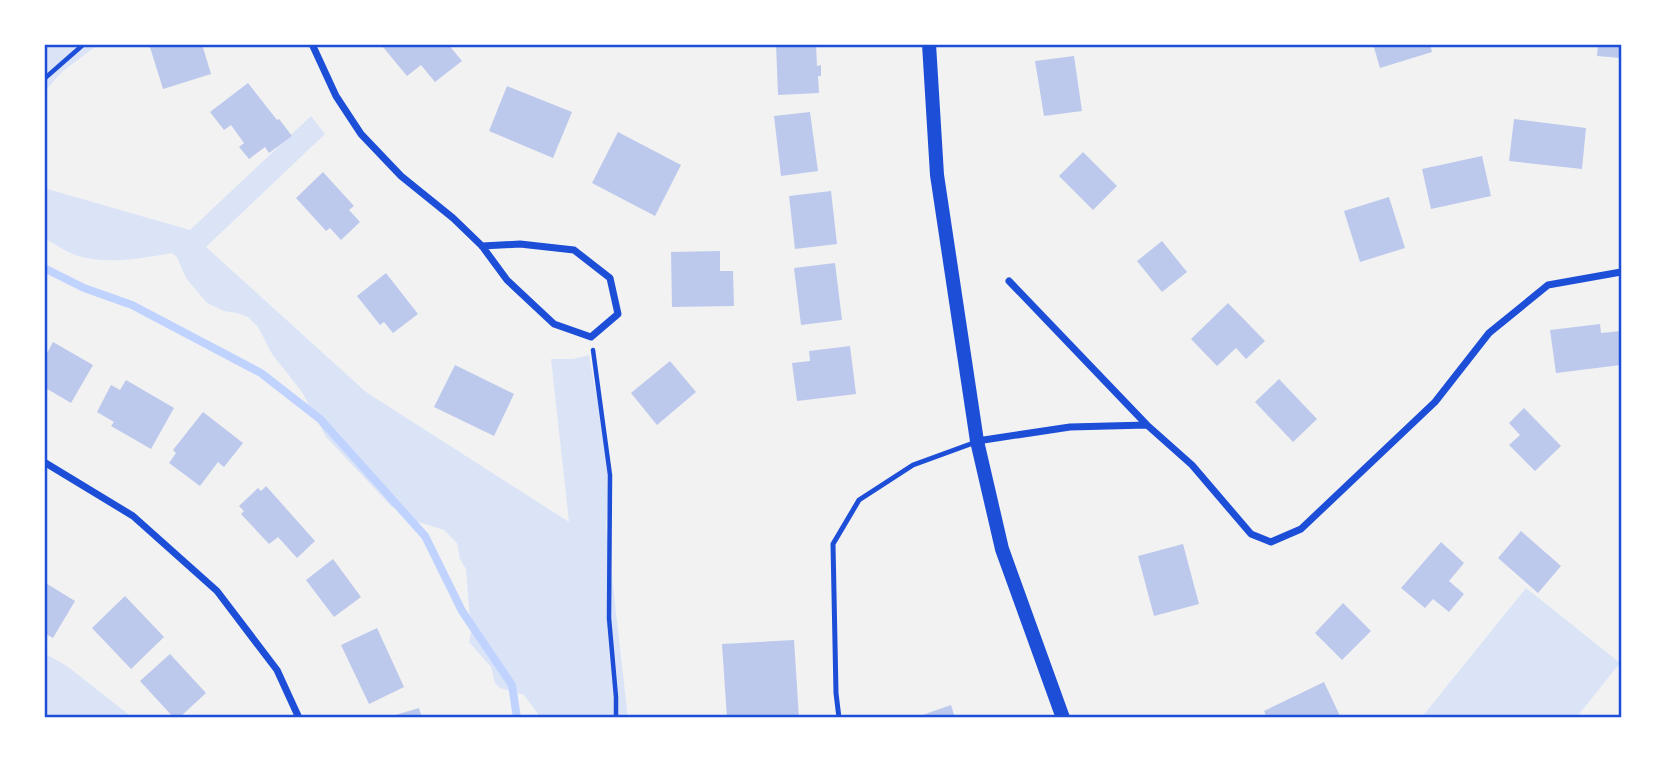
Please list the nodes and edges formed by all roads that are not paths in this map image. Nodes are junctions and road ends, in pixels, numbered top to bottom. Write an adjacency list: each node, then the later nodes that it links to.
1 (312, 44): 3 (street)
2 (929, 44): 7 (main road)
3 (482, 246): 3 (street)
4 (1621, 272): 6 (street)
5 (1009, 281): 6 (street)
6 (1147, 425): 7 (street)
7 (977, 441): 10 (lane); 11 (main road)
8 (44, 462): 9 (street)
9 (299, 718)
10 (839, 718)
11 (1063, 718)

